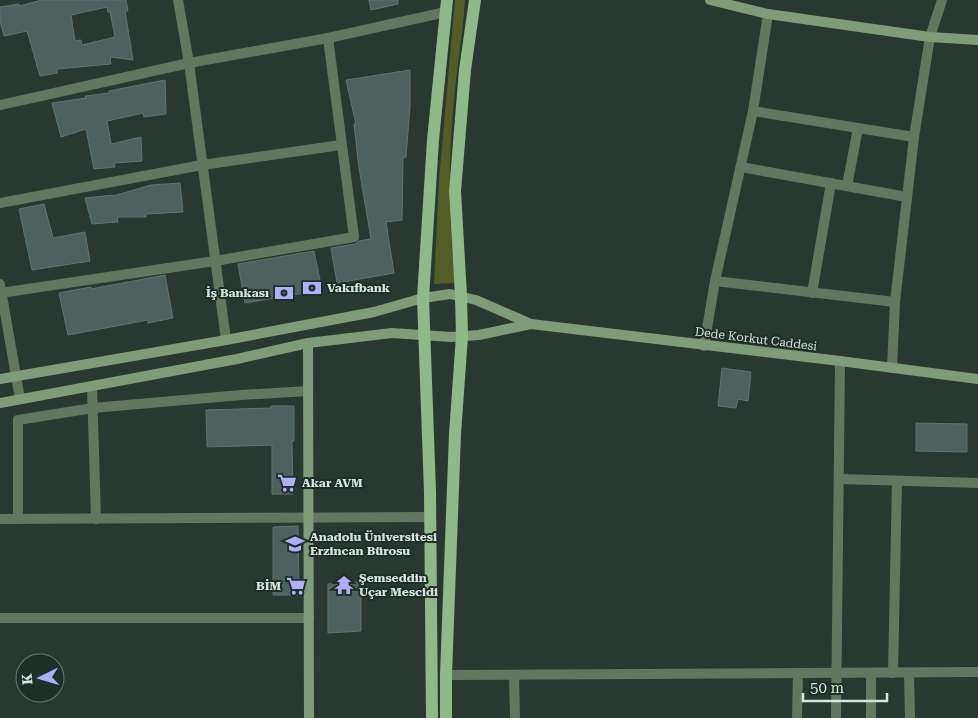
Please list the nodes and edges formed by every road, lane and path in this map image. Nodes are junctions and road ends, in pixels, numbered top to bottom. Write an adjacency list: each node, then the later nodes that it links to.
1 (178, 0): 10 (street)
2 (710, 0): 6 (main road)
3 (942, 0): 7 (street)
4 (475, 2): 26 (main road)
5 (447, 6): 8 (street); 27 (main road)
6 (768, 14): 7 (main road); 12 (street)
7 (930, 37): 9 (main road); 14 (street)
8 (328, 38): 10 (street); 15 (street)
9 (978, 40)
10 (188, 63): 11 (street); 16 (street)
11 (0, 105)
12 (753, 111): 13 (street); 17 (street)
13 (858, 128): 14 (street); 19 (street)
14 (914, 136): 20 (street)
15 (341, 144): 16 (street); 22 (street)
16 (202, 165): 21 (street); 22 (street)
17 (741, 167): 18 (street); 23 (street)
18 (831, 183): 19 (street); 25 (street)
19 (847, 186): 20 (street)
20 (907, 197): 28 (street)
21 (0, 203)
22 (215, 261): 24 (street); 32 (street)
23 (715, 282): 25 (street); 34 (street)
24 (1, 290): 37 (street)
25 (812, 293): 28 (street)
26 (461, 296): 27 (main road); 29 (main road, Dede Korkut Caddesi); 31 (main road)
27 (423, 298): 30 (main road); 32 (main road)
28 (895, 302): 36 (street)
29 (531, 324): 31 (main road, Dede Korkut Caddesi); 34 (main road, Dede Korkut Caddesi)
30 (424, 334): 31 (main road, Dede Korkut Caddesi); 33 (main road, Dede Korkut Caddesi); 48 (main road)
31 (462, 336): 61 (main road)
32 (226, 340): 37 (main road)
33 (308, 343): 40 (main road, Dede Korkut Caddesi); 41 (main road)
34 (704, 346): 35 (main road, Dede Korkut Caddesi)
35 (840, 361): 36 (main road, Dede Korkut Caddesi); 45 (street)
36 (892, 368): 39 (main road, Dede Korkut Caddesi)
37 (16, 376): 38 (main road); 42 (street)
38 (0, 379)
39 (978, 379)
40 (92, 386): 42 (main road, Dede Korkut Caddesi); 44 (street)
41 (308, 391): 44 (street); 50 (main road)
42 (20, 399): 43 (main road, Dede Korkut Caddesi)
43 (0, 403)
44 (93, 408): 49 (street); 52 (street)
45 (840, 478): 46 (street); 60 (street)
46 (897, 481): 47 (street); 57 (street)
47 (978, 484)
48 (430, 517): 50 (street); 64 (main road)
49 (96, 518): 50 (street); 52 (street)
50 (308, 518): 54 (main road)
51 (0, 519): 52 (street)
52 (18, 519)
53 (0, 618): 54 (street)
54 (309, 618): 63 (main road)
55 (978, 672): 58 (street)
56 (871, 673): 57 (street); 60 (street); 69 (street)
57 (893, 673): 58 (street)
58 (909, 673): 70 (street)
59 (798, 674): 60 (street); 62 (street); 67 (street)
60 (836, 674): 68 (street)
61 (446, 675): 62 (street); 65 (main road)
62 (514, 675): 66 (street)
63 (309, 718)
64 (432, 718)
65 (446, 718)
66 (515, 718)
67 (797, 718)
68 (836, 718)
69 (871, 718)
70 (910, 718)

